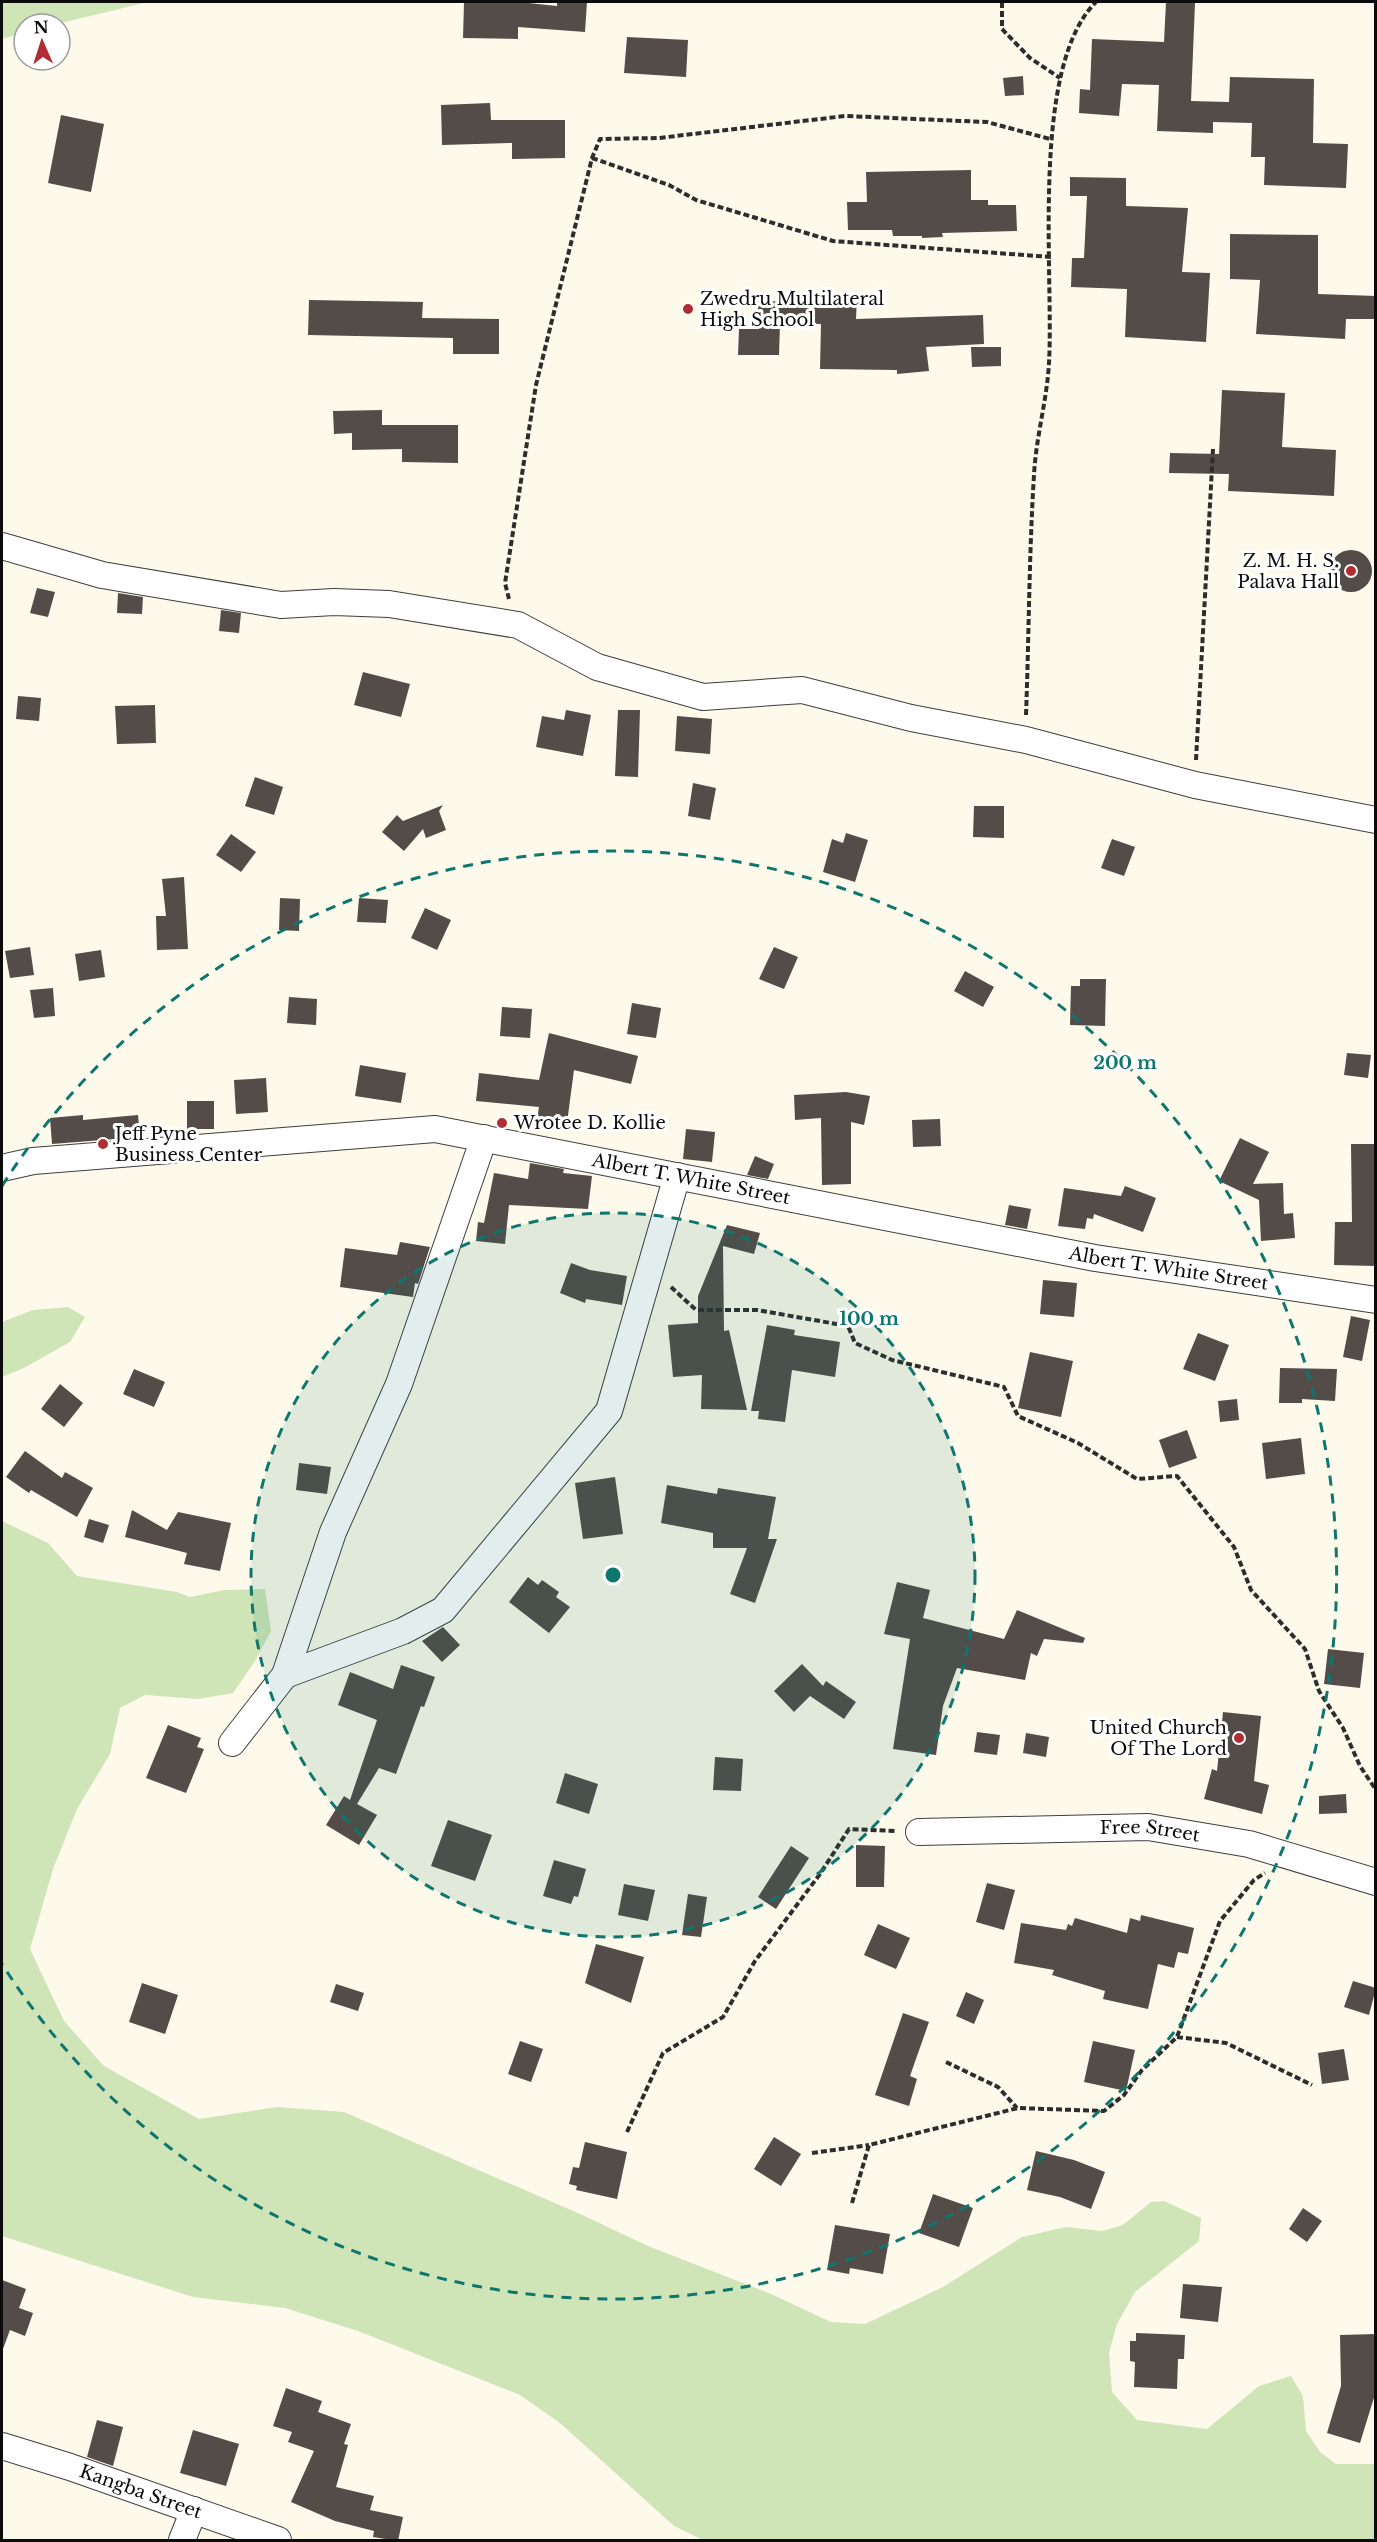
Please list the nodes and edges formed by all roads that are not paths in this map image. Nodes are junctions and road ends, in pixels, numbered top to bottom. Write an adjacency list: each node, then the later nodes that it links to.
1 (2, 546): 2 (street)
2 (1376, 820)
3 (484, 1138): 4 (street, Albert T. White Street); 5 (street, Albert T. White Street); 7 (street)
4 (2, 1168)
5 (677, 1176): 6 (street, Albert T. White Street); 7 (street)
6 (1376, 1300)
7 (285, 1675): 8 (street)
8 (232, 1743)
9 (919, 1832): 10 (street, Free Street)
10 (1376, 1882)
11 (2, 2446): 12 (street, Kangba Street)
12 (194, 2510): 13 (street); 14 (street, Kangba Street)
13 (182, 2541)
14 (278, 2541)

